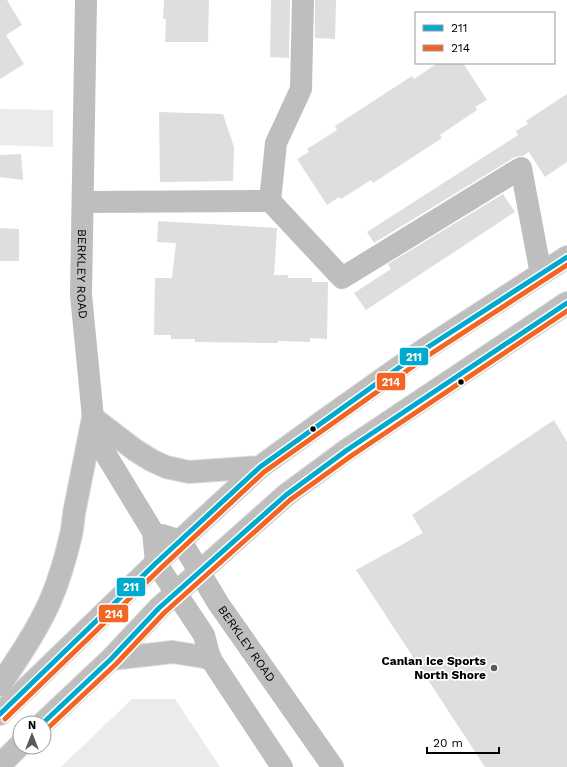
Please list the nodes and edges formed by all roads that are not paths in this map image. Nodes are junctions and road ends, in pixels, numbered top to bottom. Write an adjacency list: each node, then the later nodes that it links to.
1 (86, 0): 4 (main road, BERKLEY ROAD)
2 (303, 0): 3 (main road)
3 (270, 201): 4 (main road); 6 (main road)
4 (83, 202): 8 (main road, BERKLEY ROAD)
5 (567, 257): 6 (main road)
6 (542, 274): 9 (main road)
7 (567, 303): 13 (main road)
8 (93, 418): 9 (main road); 10 (main road, BERKLEY ROAD); 17 (main road)
9 (260, 467): 11 (main road)
10 (153, 532): 11 (main road); 12 (main road, BERKLEY ROAD)
11 (181, 541): 12 (main road); 13 (main road, BERKLEY ROAD)
12 (156, 563): 14 (main road, BERKLEY ROAD); 18 (main road)
13 (200, 573): 14 (main road); 23 (main road, BERKLEY ROAD)
14 (176, 594): 15 (main road, BERKLEY ROAD); 16 (main road)
15 (210, 658): 16 (main road); 22 (main road, BERKLEY ROAD)
16 (110, 659): 19 (main road)
17 (0, 685)
18 (0, 714)
19 (51, 715)
20 (12, 753): 21 (main road)
21 (0, 764)
22 (282, 767)
23 (333, 767)

